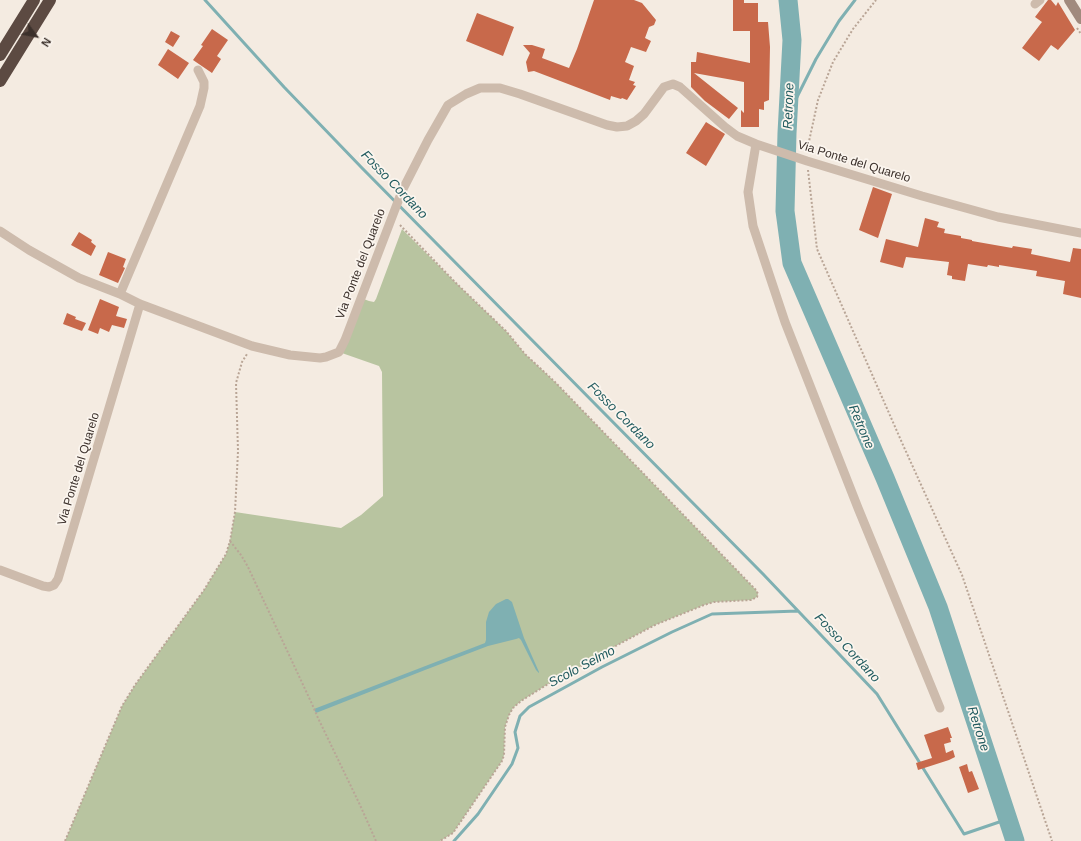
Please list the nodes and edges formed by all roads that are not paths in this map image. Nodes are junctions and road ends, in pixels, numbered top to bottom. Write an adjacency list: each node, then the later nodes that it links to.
1 (34, 0): 5 (highway)
2 (50, 0): 7 (highway)
3 (1069, 0): 4 (main road)
4 (1081, 19)
5 (0, 55)
6 (198, 70): 11 (street)
7 (0, 81)
8 (756, 144): 10 (street, Via Ponte del Quarelo); 12 (street, Via Ponte del Quarelo); 14 (street)
9 (0, 231): 11 (street, Via Ponte del Quarelo)
10 (1081, 233)
11 (120, 294): 12 (street, Via Ponte del Quarelo)
12 (140, 304): 13 (street, Via Ponte del Quarelo)
13 (0, 570)
14 (940, 708)

